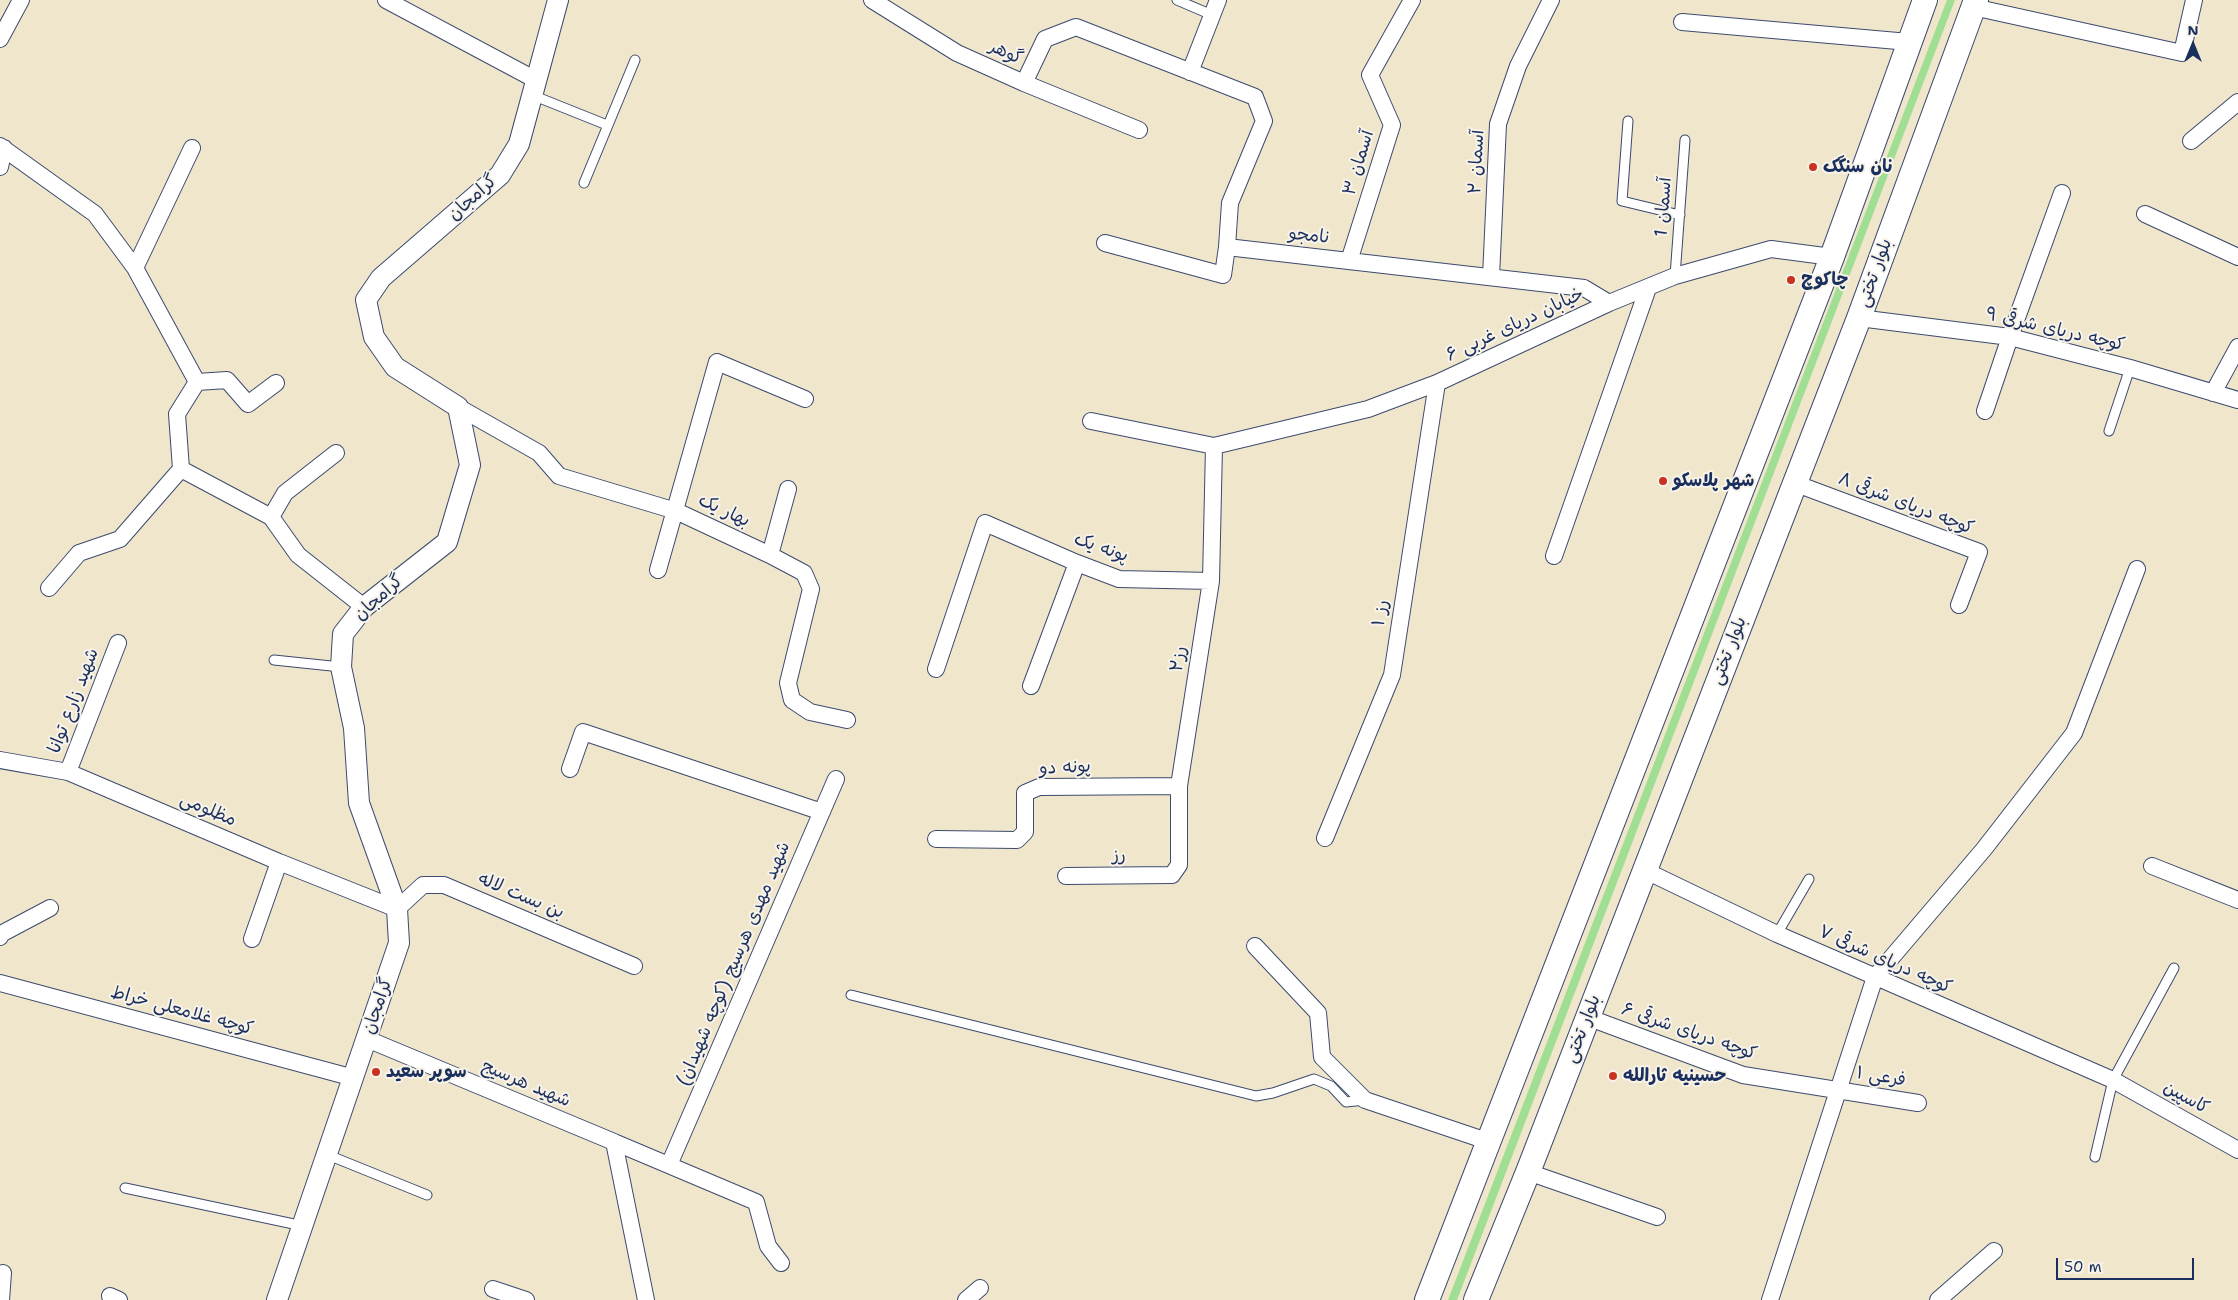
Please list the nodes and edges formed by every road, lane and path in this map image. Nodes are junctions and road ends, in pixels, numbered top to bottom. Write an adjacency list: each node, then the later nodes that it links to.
1 (21, 0): 13 (street)
2 (386, 0): 18 (street)
3 (558, 0): 18 (street, گرامجان)
4 (872, 0): 17 (street, گوهر)
5 (1177, 0): 11 (lane)
6 (1412, 0): 36 (street, آسمان ۳)
7 (1552, 0): 39 (street, آسمان ۲)
8 (1924, 0): 14 (main road)
9 (2194, 0): 10 (street)
10 (1974, 3): 42 (main road, بلوار تختی)
11 (1215, 8): 16 (street)
12 (1682, 22): 14 (street)
13 (0, 39)
14 (1909, 42): 34 (main road)
15 (635, 60): 21 (lane)
16 (1190, 72): 17 (street, گوهر); 33 (street)
17 (1024, 83): 22 (street)
18 (534, 88): 21 (lane); 52 (street, گرامجان)
19 (2238, 102): 24 (street)
20 (1628, 121): 31 (lane)
21 (607, 125): 28 (lane)
22 (1139, 130)
23 (1685, 140): 31 (lane, آسمان 1)
24 (2191, 141)
25 (2, 147): 27 (street); 37 (street)
26 (192, 148): 37 (street)
27 (0, 167)
28 (584, 183)
29 (2062, 193): 43 (street)
30 (2145, 214): 35 (street)
31 (1680, 215): 38 (lane, آسمان 1)
32 (1106, 243): 33 (street)
33 (1226, 247): 36 (street, نامجو)
34 (1832, 257): 38 (street, خیابان دریای غربی ۶); 112 (main road)
35 (2238, 257)
36 (1349, 261): 39 (street, نامجو)
37 (135, 268): 46 (street)
38 (1675, 276): 40 (street, خیابان دریای غربی ۶)
39 (1491, 277): 41 (street, نامجو)
40 (1648, 288): 41 (street, خیابان دریای غربی ۶); 64 (street)
41 (1609, 303): 48 (street, خیابان دریای غربی ۶)
42 (1859, 318): 43 (street, کوچه دریای شرقی ۹); 59 (main road, بلوار تختی)
43 (2010, 337): 45 (street, کوچه دریای شرقی ۹); 53 (street)
44 (2238, 347): 49 (street)
45 (2130, 368): 49 (street, کوچه دریای شرقی ۹); 55 (lane)
46 (197, 382): 47 (street); 58 (street)
47 (276, 383)
48 (1438, 383): 56 (street, خیابان دریای غربی ۶); 84 (street, رز ۱)
49 (2213, 393): 51 (street, کوچه دریای شرقی ۹)
50 (805, 399): 61 (street)
51 (2238, 400)
52 (458, 407): 61 (street, بهار یک); 71 (street, گرامجان)
53 (1986, 411)
54 (1091, 421): 56 (street)
55 (2109, 432)
56 (1214, 446): 68 (street, رز۲)
57 (336, 453): 62 (street)
58 (181, 469): 62 (street); 69 (street)
59 (1794, 483): 70 (street, کوچه دریای شرقی ۸); 88 (main road, بلوار تختی)
60 (788, 489): 63 (street)
61 (676, 511): 63 (street, بهار یک); 67 (street)
62 (271, 517): 71 (street)
63 (770, 555): 77 (street, بهار یک)
64 (1554, 556)
65 (1077, 563): 68 (street, پونه یک); 75 (street, پونه یک); 76 (street)
66 (2137, 569): 101 (street)
67 (658, 570)
68 (1211, 581): 82 (street, رز۲)
69 (49, 588)
70 (1959, 605)
71 (364, 607): 74 (street, گرامجان)
72 (118, 643): 80 (street, شهید زارع توانا)
73 (274, 660): 74 (lane)
74 (341, 667): 94 (street, گرامجان)
75 (936, 669)
76 (1031, 686)
77 (848, 720)
78 (0, 760): 80 (street, مظلومی)
79 (570, 769): 83 (street)
80 (68, 772): 86 (street, مظلومی)
81 (836, 779): 83 (street, شهید مهدی هرسیج (کوچه شهیدان))
82 (1179, 786): 85 (street, پونه دو); 89 (street, رز۲)
83 (822, 812): 116 (street, شهید مهدی هرسیج (کوچه شهیدان))
84 (1325, 838)
85 (936, 839)
86 (279, 862): 94 (street, مظلومی); 97 (street)
87 (2152, 866): 92 (street)
88 (1644, 870): 95 (street, کوچه دریای شرقی ۷); 104 (main road, بلوار تختی)
89 (1172, 875): 90 (street, رز)
90 (1066, 876)
91 (1809, 880): 95 (lane)
92 (2238, 900)
93 (50, 908): 96 (street)
94 (397, 909): 99 (street, بن بست لاله); 105 (street, گرامجان)
95 (1777, 934): 101 (street, کوچه دریای شرقی ۷)
96 (0, 937)
97 (252, 940)
98 (1254, 946): 109 (street)
99 (634, 966)
100 (2174, 968): 107 (lane)
101 (1875, 977): 107 (street, کوچه دریای شرقی ۷); 108 (street)
102 (0, 983): 106 (street, کوچه غلامعلی خراط)
103 (851, 995): 109 (lane)
104 (1588, 1017): 108 (street, کوچه دریای شرقی ۶); 117 (main road, بلوار تختی)
105 (367, 1039): 106 (street, گرامجان); 111 (street, شهید هرسیج)
106 (354, 1078): 114 (street, گرامجان)
107 (2113, 1080): 113 (street, کاسپين); 115 (lane)
108 (1838, 1091): 110 (street, فرعی ۱); 134 (street)
109 (1365, 1100): 112 (street)
110 (1918, 1104)
111 (614, 1142): 116 (street, شهید هرسیج); 130 (street)
112 (1490, 1142): 132 (main road)
113 (2238, 1150)
114 (328, 1155): 119 (lane); 121 (street, گرامجان)
115 (2095, 1157)
116 (669, 1165): 123 (street, شهید هرسیج)
117 (1528, 1172): 120 (street); 133 (main road, بلوار تختی)
118 (125, 1188): 121 (lane)
119 (427, 1195)
120 (1657, 1217)
121 (303, 1226): 128 (street, گرامجان)
122 (1994, 1251): 135 (street)
123 (781, 1264)
124 (3, 1273): 127 (street)
125 (980, 1288): 131 (street)
126 (493, 1289): 129 (street)
127 (0, 1300)
128 (278, 1300)
129 (526, 1300)
130 (646, 1300)
131 (966, 1300)
132 (1427, 1300)
133 (1476, 1300)
134 (1770, 1300)
135 (1938, 1300)

